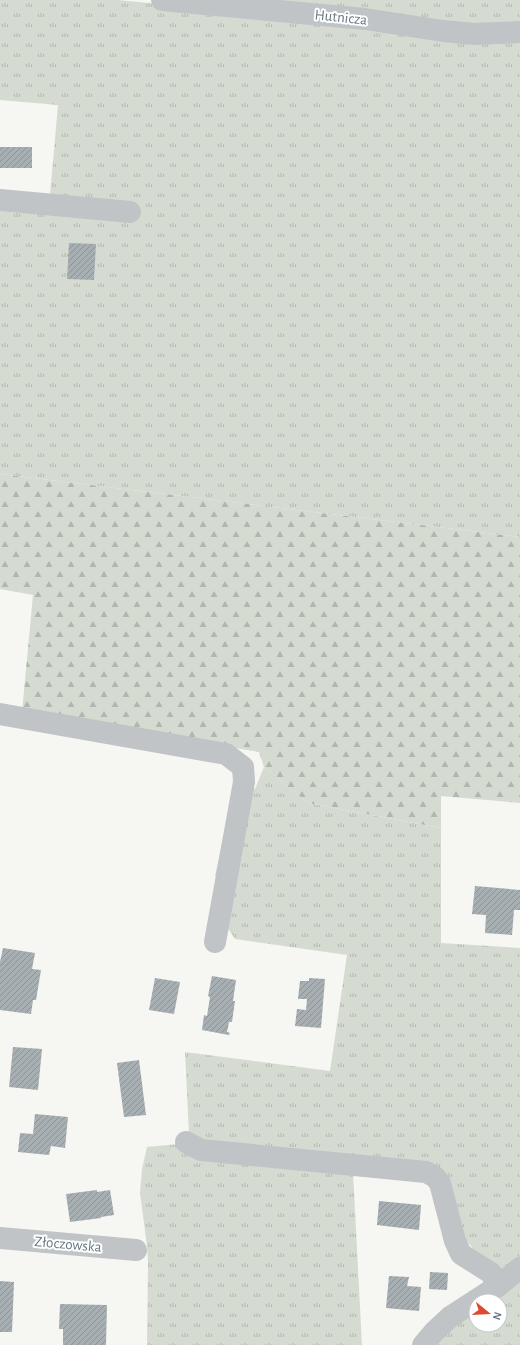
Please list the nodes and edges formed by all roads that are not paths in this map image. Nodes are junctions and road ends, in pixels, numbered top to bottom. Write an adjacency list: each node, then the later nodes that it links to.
1 (162, 0): 2 (street, Hutnicza)
2 (520, 32)
3 (0, 200): 4 (street)
4 (130, 212)
5 (0, 714): 6 (street)
6 (215, 942)
7 (186, 1142): 11 (street)
8 (0, 1238): 9 (street, Złoczowska)
9 (136, 1250)
10 (520, 1268): 11 (street)
11 (498, 1286): 12 (street)
12 (423, 1345)

